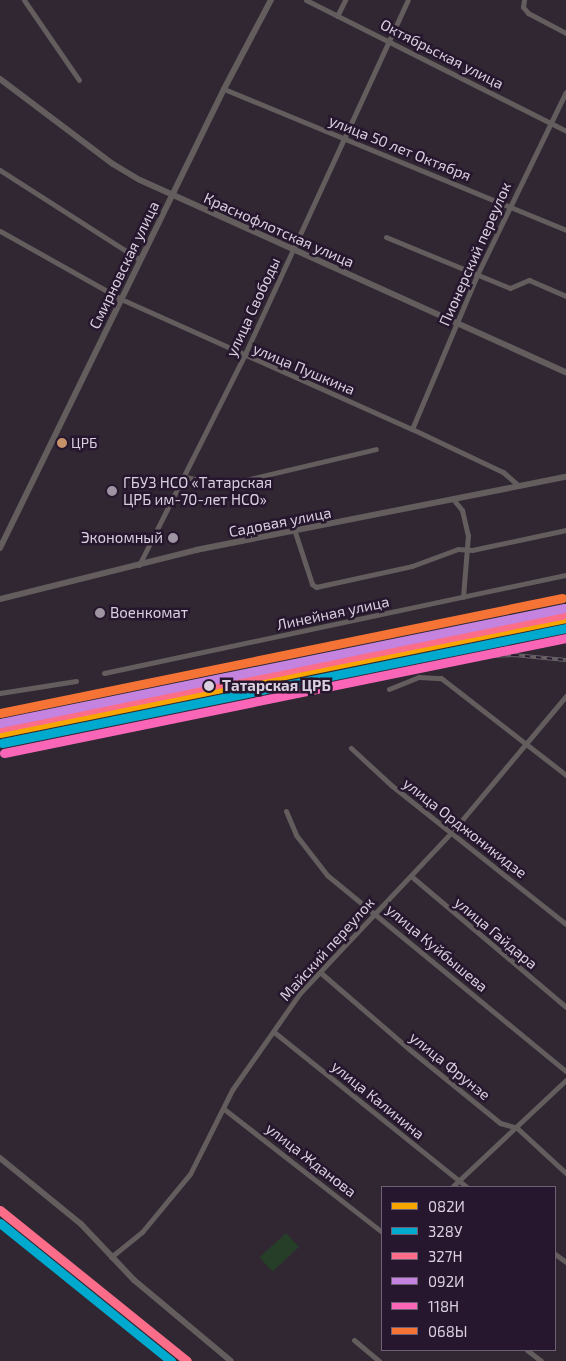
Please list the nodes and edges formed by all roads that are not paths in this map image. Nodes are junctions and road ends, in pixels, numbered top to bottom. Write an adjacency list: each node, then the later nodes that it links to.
1 (24, 0): 11 (street)
2 (271, 0): 12 (street, Смирновская улица)
3 (306, 0): 7 (street, Октябрьская улица)
4 (345, 0): 7 (street)
5 (408, 0): 9 (street, улица Свободы)
6 (524, 0): 8 (street)
7 (337, 16): 9 (street, Октябрьская улица)
8 (566, 33)
9 (389, 41): 14 (street, Октябрьская улица); 16 (street, улица Свободы)
10 (0, 79): 18 (street, Краснофлотская улица)
11 (79, 80)
12 (224, 89): 16 (street, улица 50 лет Октября); 18 (street, Смирновская улица)
13 (566, 92): 14 (street, Пионерский переулок)
14 (551, 122): 15 (street, Октябрьская улица); 19 (street, Пионерский переулок)
15 (566, 131)
16 (344, 139): 19 (street, улица 50 лет Октября); 23 (street, улица Свободы)
17 (0, 170): 24 (street)
18 (172, 196): 23 (street, Краснофлотская улица); 24 (street, Смирновская улица)
19 (509, 206): 20 (street, улица 50 лет Октября); 25 (street, Пионерский переулок)
20 (566, 230)
21 (0, 231): 27 (street, улица Пушкина)
22 (386, 237): 25 (street)
23 (294, 251): 28 (street, Краснофлотская улица); 29 (street, улица Свободы)
24 (140, 260): 27 (street, Смирновская улица)
25 (477, 275): 26 (street); 28 (street, Пионерский переулок)
26 (566, 296)
27 (122, 299): 29 (street, улица Пушкина); 39 (street, Смирновская улица)
28 (458, 324): 30 (street, Краснофлотская улица); 31 (street, Пионерский переулок)
29 (244, 356): 31 (street, улица Пушкина); 33 (street, улица Свободы)
30 (566, 372)
31 (412, 429): 35 (street, улица Пушкина)
32 (376, 449): 33 (street)
33 (185, 477): 41 (street, улица Свободы)
34 (566, 477): 35 (street, Садовая улица)
35 (519, 486): 36 (street, Садовая улица)
36 (454, 500): 38 (street, Садовая улица); 40 (street)
37 (566, 530): 40 (street)
38 (295, 532): 40 (street); 41 (street, Садовая улица)
39 (1, 545)
40 (468, 550): 43 (street)
41 (138, 566): 44 (street, Садовая улица)
42 (566, 575): 43 (street, Линейная улица)
43 (463, 597): 45 (street, Линейная улица)
44 (0, 599)
45 (104, 674)
46 (76, 681): 48 (street)
47 (389, 690): 50 (street)
48 (0, 693)
49 (566, 696): 50 (street, Майский переулок)
50 (525, 743): 52 (street); 54 (street, Майский переулок)
51 (351, 748): 54 (street, улица Орджоникидзе)
52 (566, 775)
53 (286, 810): 56 (street, улица Куйбышева)
54 (451, 833): 55 (street, Майский переулок); 57 (street, улица Орджоникидзе)
55 (411, 876): 56 (street, Майский переулок); 59 (street, улица Гайдара)
56 (375, 912): 58 (street, Майский переулок); 61 (street, улица Куйбышева)
57 (566, 924)
58 (321, 972): 60 (street, Майский переулок); 64 (street, улица Фрунзе)
59 (566, 1007)
60 (274, 1032): 63 (street, Майский переулок); 67 (street, улица Калинина)
61 (566, 1071)
62 (566, 1080): 64 (street)
63 (224, 1108): 70 (street, улица Жданова); 71 (street, Майский переулок)
64 (517, 1128): 66 (street, улица Фрунзе); 67 (street)
65 (0, 1158): 71 (street)
66 (566, 1173)
67 (458, 1181): 68 (street); 69 (street, улица Калинина)
68 (453, 1186)
69 (466, 1186)
70 (381, 1231)
71 (111, 1257): 74 (street)
72 (354, 1340): 75 (street)
73 (528, 1351): 76 (street)
74 (231, 1361)
75 (379, 1361)
76 (541, 1361)

